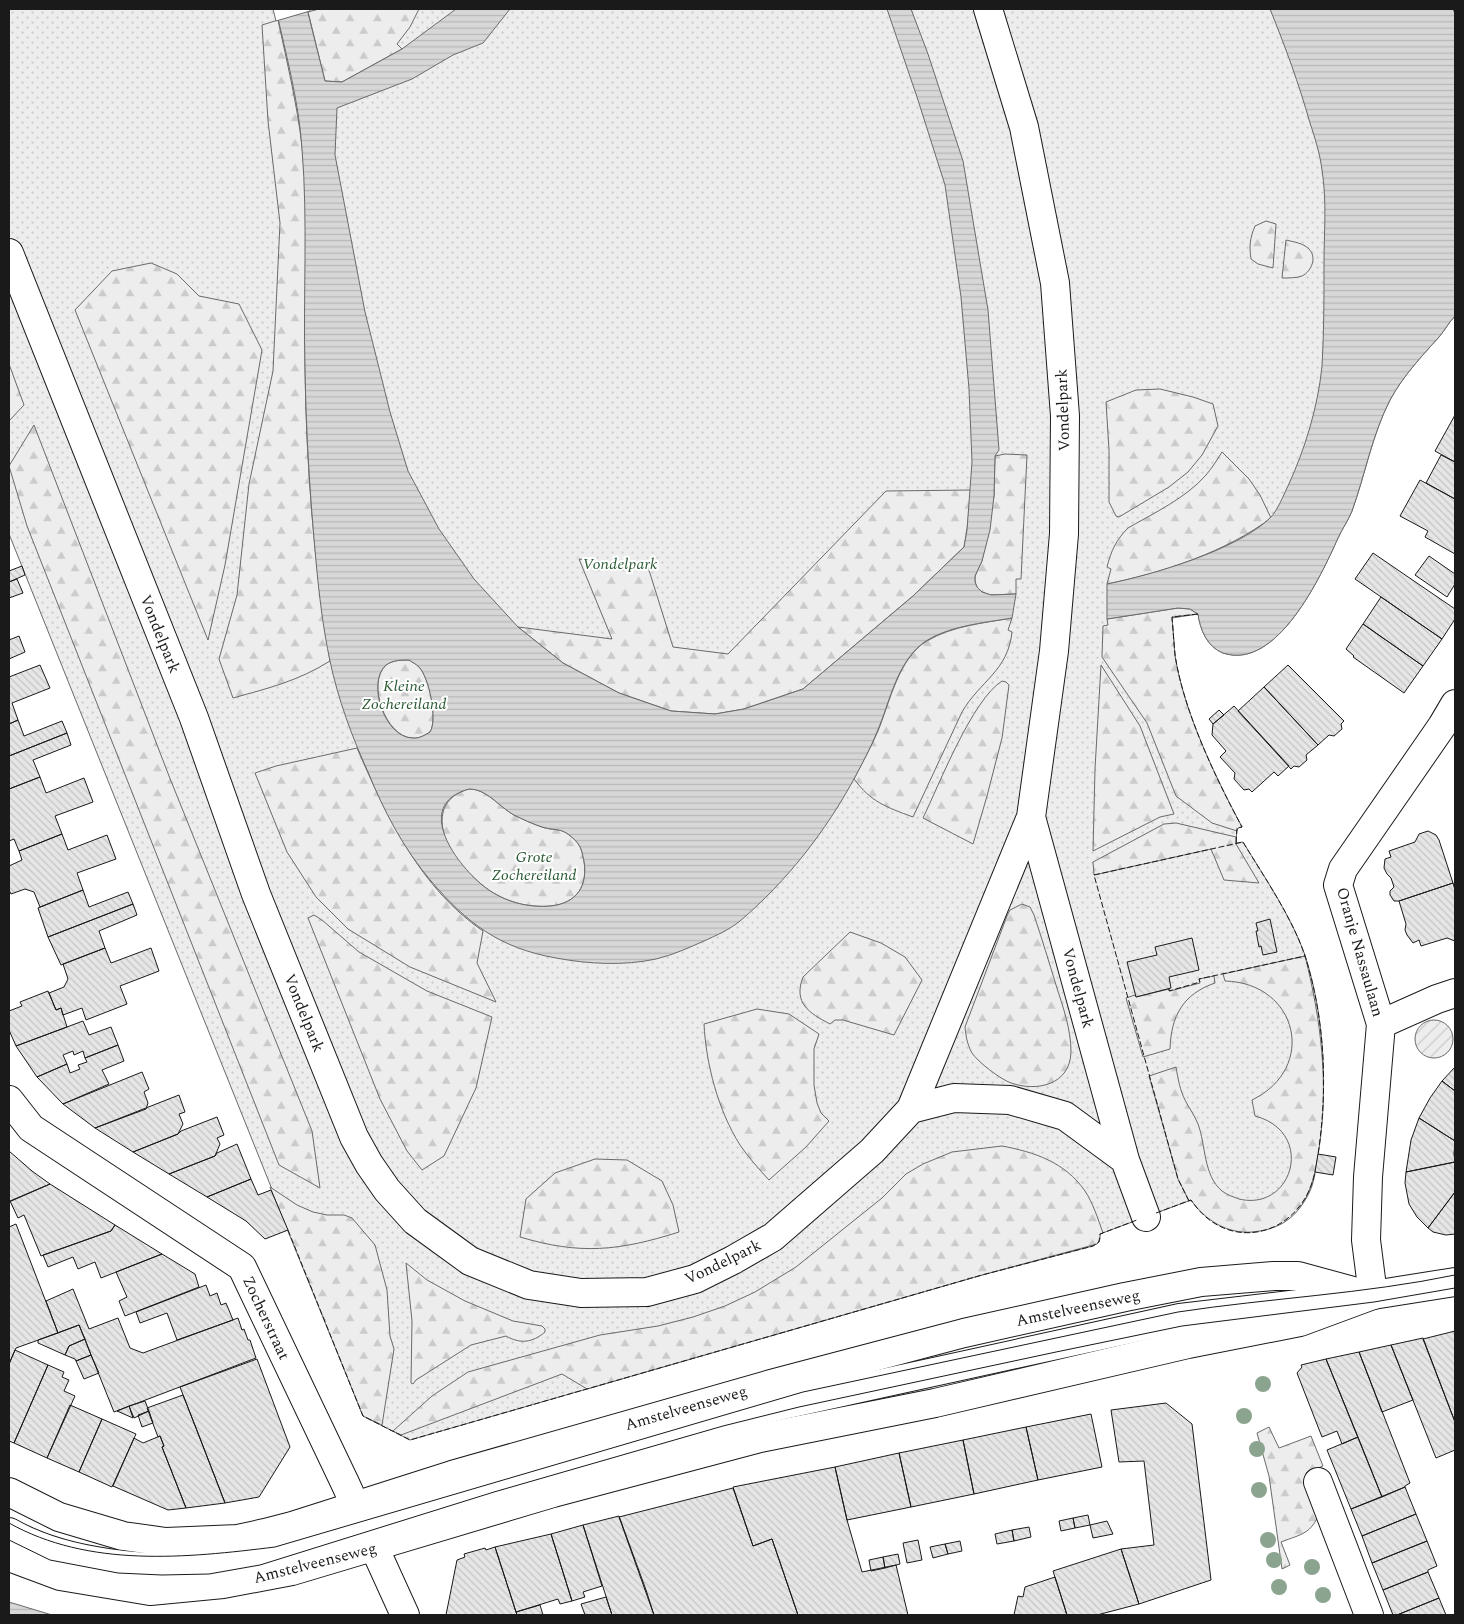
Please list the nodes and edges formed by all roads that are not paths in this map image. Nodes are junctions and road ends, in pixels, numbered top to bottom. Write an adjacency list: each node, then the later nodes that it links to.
1 (988, 9): 4 (street, Vondelpark)
2 (9, 253): 8 (street, Vondelpark)
3 (1451, 719): 6 (street, Oranje Nassaulaan)
4 (1031, 817): 8 (street, Vondelpark); 9 (street, Vondelpark)
5 (1455, 993): 6 (street)
6 (1381, 1024): 12 (street, Oranje Nassaulaan)
7 (9, 1100): 15 (street, Zocherstraat)
8 (911, 1109): 9 (street)
9 (1124, 1160): 10 (street, Vondelpark)
10 (1146, 1217)
11 (1455, 1282): 12 (street, Amstelveenseweg)
12 (1373, 1295): 15 (street, Amstelveenseweg); 15 (street, Amstelveenseweg)
13 (1318, 1482): 19 (street)
14 (9, 1492): 15 (street, Amstelveenseweg)
15 (360, 1515): 16 (street, Amstelveenseweg); 17 (street, Amstelveenseweg); 18 (street, Zocherstraat)
16 (9, 1532)
17 (9, 1557)
18 (405, 1615)
19 (1369, 1615)

